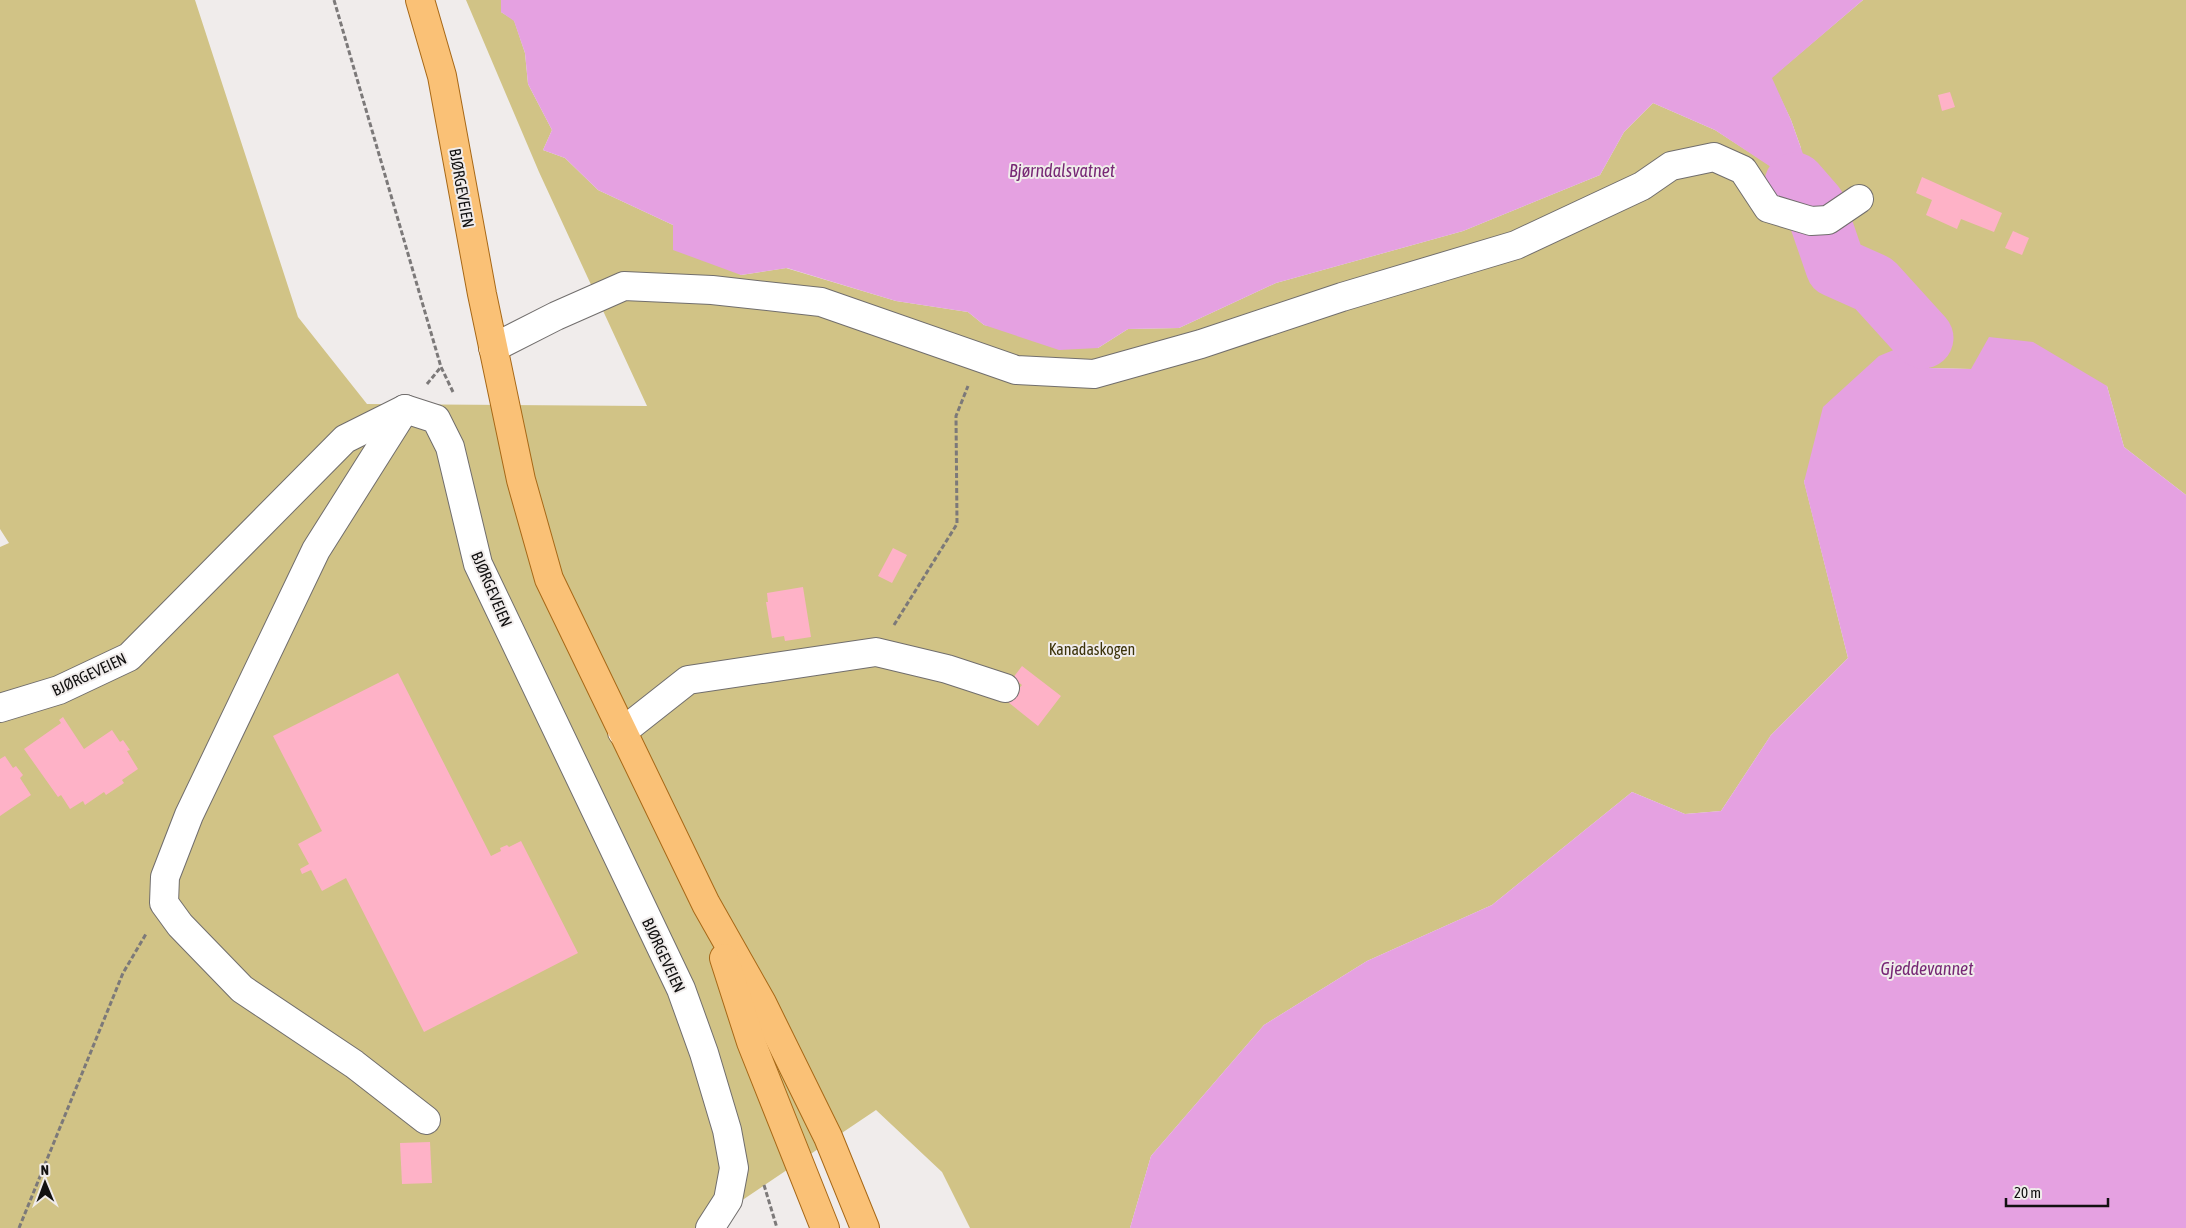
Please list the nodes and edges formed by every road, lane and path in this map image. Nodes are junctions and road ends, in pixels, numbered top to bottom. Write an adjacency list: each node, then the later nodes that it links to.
1 (334, 0): 6 (path)
2 (420, 0): 4 (main road, BJØRGEVEIEN)
3 (1859, 199): 5 (street)
4 (493, 348): 5 (street); 11 (main road, BJØRGEVEIEN)
5 (980, 357): 8 (path)
6 (441, 367)
7 (405, 409): 10 (street, BJØRGEVEIEN); 12 (street); 16 (street, BJØRGEVEIEN)
8 (876, 652): 9 (street); 11 (street)
9 (1005, 688)
10 (0, 708)
11 (622, 732): 13 (main road, BJØRGEVEIEN)
12 (164, 903): 14 (street); 15 (path)
13 (706, 904): 17 (main road, BJØRGEVEIEN); 18 (main road, BJØRGEVEIEN)
14 (426, 1120)
15 (19, 1228)
16 (710, 1228)
17 (825, 1228)
18 (865, 1228)

